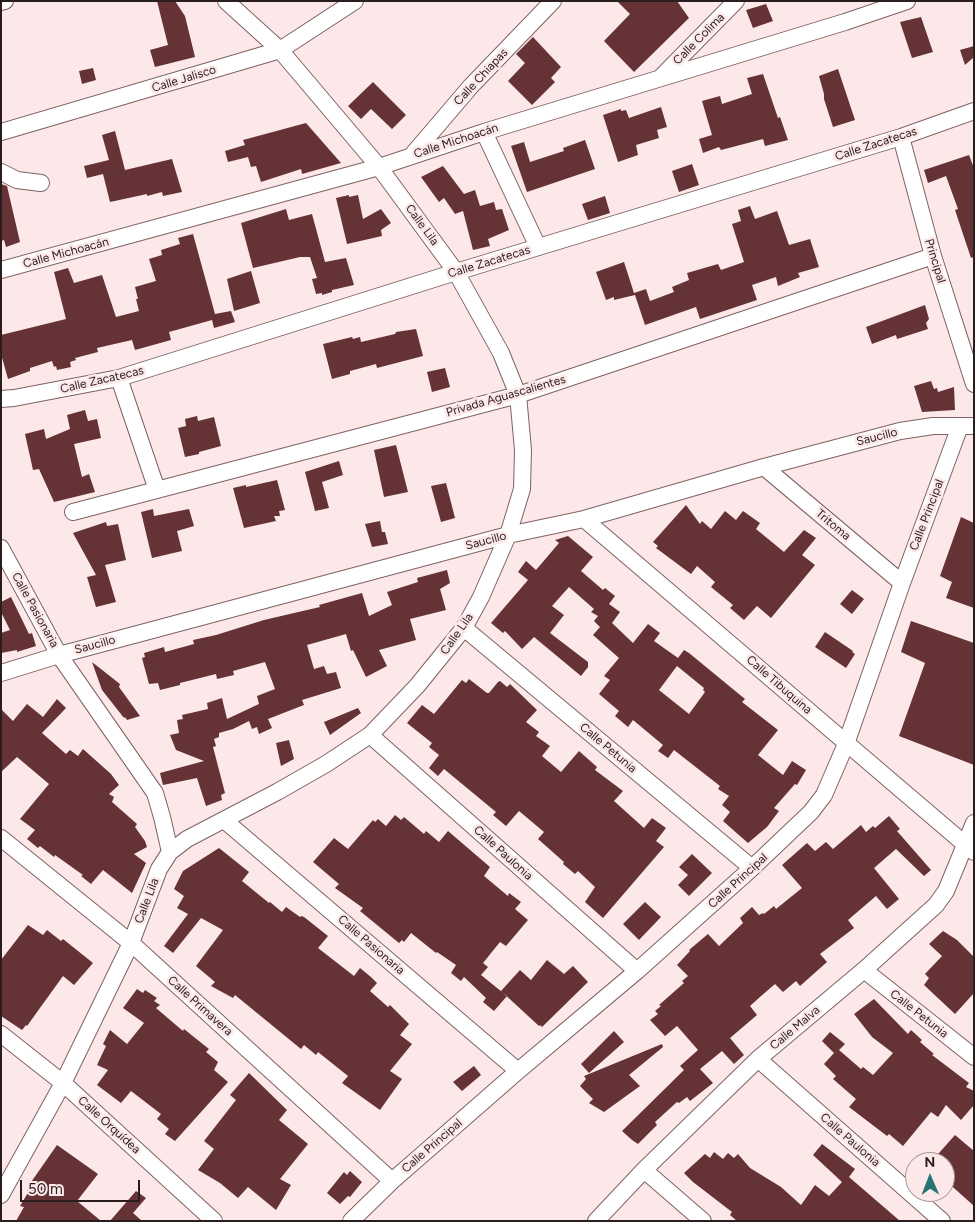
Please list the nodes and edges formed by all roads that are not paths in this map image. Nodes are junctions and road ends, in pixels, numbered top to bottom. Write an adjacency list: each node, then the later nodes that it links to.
1 (5, 1): 7 (street)
2 (226, 1): 9 (street, Calle Lila)
3 (355, 1): 9 (street, Calle Jalisco)
4 (553, 1): 15 (street, Calle Chiapas)
5 (736, 1): 10 (street, Calle Colima)
6 (907, 1): 8 (street, Calle Michoacán)
7 (1, 2)
8 (881, 5): 10 (street, Calle Michoacán)
9 (280, 50): 12 (street, Calle Jalisco); 16 (street, Calle Lila)
10 (662, 77): 13 (street, Calle Michoacán)
11 (974, 111): 14 (street, Calle Zacatecas)
12 (1, 132)
13 (484, 132): 15 (street, Calle Michoacán); 19 (street)
14 (901, 137): 19 (street, Calle Zacatecas); 20 (street, Principal)
15 (412, 155): 16 (street, Calle Michoacán)
16 (379, 166): 21 (street, Calle Michoacán); 22 (street, Calle Lila)
17 (1, 172): 18 (street)
18 (41, 183)
19 (538, 247): 22 (street, Calle Zacatecas)
20 (933, 256): 24 (street, Principal); 25 (street, Privada Aguascalientes)
21 (1, 270)
22 (456, 272): 23 (street, Calle Zacatecas); 25 (street, Calle Lila)
23 (119, 378): 26 (street, Calle Zacatecas); 29 (street)
24 (974, 384)
25 (518, 395): 29 (street, Privada Aguascalientes); 32 (street, Calle Lila)
26 (1, 400)
27 (967, 426): 28 (street, Saucillo); 34 (street, Calle Principal)
28 (764, 466): 31 (street, Saucillo); 34 (street, Tritoma)
29 (157, 490): 30 (street, Privada Aguascalientes)
30 (73, 512)
31 (584, 518): 32 (street, Saucillo); 39 (street, Calle Tibuquina)
32 (508, 535): 35 (street, Calle Lila); 36 (street, Saucillo)
33 (1, 548): 36 (street, Calle Pasionaria)
34 (902, 583): 39 (street, Calle Principal)
35 (464, 628): 38 (street, Calle Lila); 45 (street, Calle Petunia)
36 (59, 655): 37 (street, Saucillo); 44 (street, Calle Pasionaria)
37 (1, 672)
38 (370, 735): 40 (street, Calle Lila); 48 (street, Calle Paulonia)
39 (846, 744): 43 (street, Calle Tibuquina); 45 (street, Calle Principal)
40 (224, 820): 44 (street, Calle Lila); 52 (street, Calle Pasionaria)
41 (974, 823): 43 (street, Calle Malva)
42 (1, 838): 46 (street, Calle Primavera)
43 (970, 848): 47 (street, Calle Malva)
44 (170, 852): 46 (street, Calle Lila)
45 (752, 868): 48 (street, Calle Principal)
46 (131, 943): 53 (street, Calle Lila); 55 (street, Calle Primavera)
47 (864, 970): 50 (street, Calle Petunia); 51 (street, Calle Malva)
48 (637, 971): 52 (street, Calle Principal)
49 (1, 1034): 53 (street, Calle Orquídea)
50 (974, 1057)
51 (758, 1059): 54 (street, Calle Malva); 61 (street, Calle Paulonia)
52 (518, 1071): 55 (street, Calle Principal)
53 (63, 1083): 56 (street, Calle Lila); 57 (street, Calle Orquídea)
54 (644, 1170): 59 (street, Calle Malva); 60 (street)
55 (392, 1181): 58 (street, Calle Principal)
56 (1, 1195)
57 (214, 1221)
58 (351, 1221)
59 (596, 1221)
60 (703, 1221)
61 (942, 1221)

